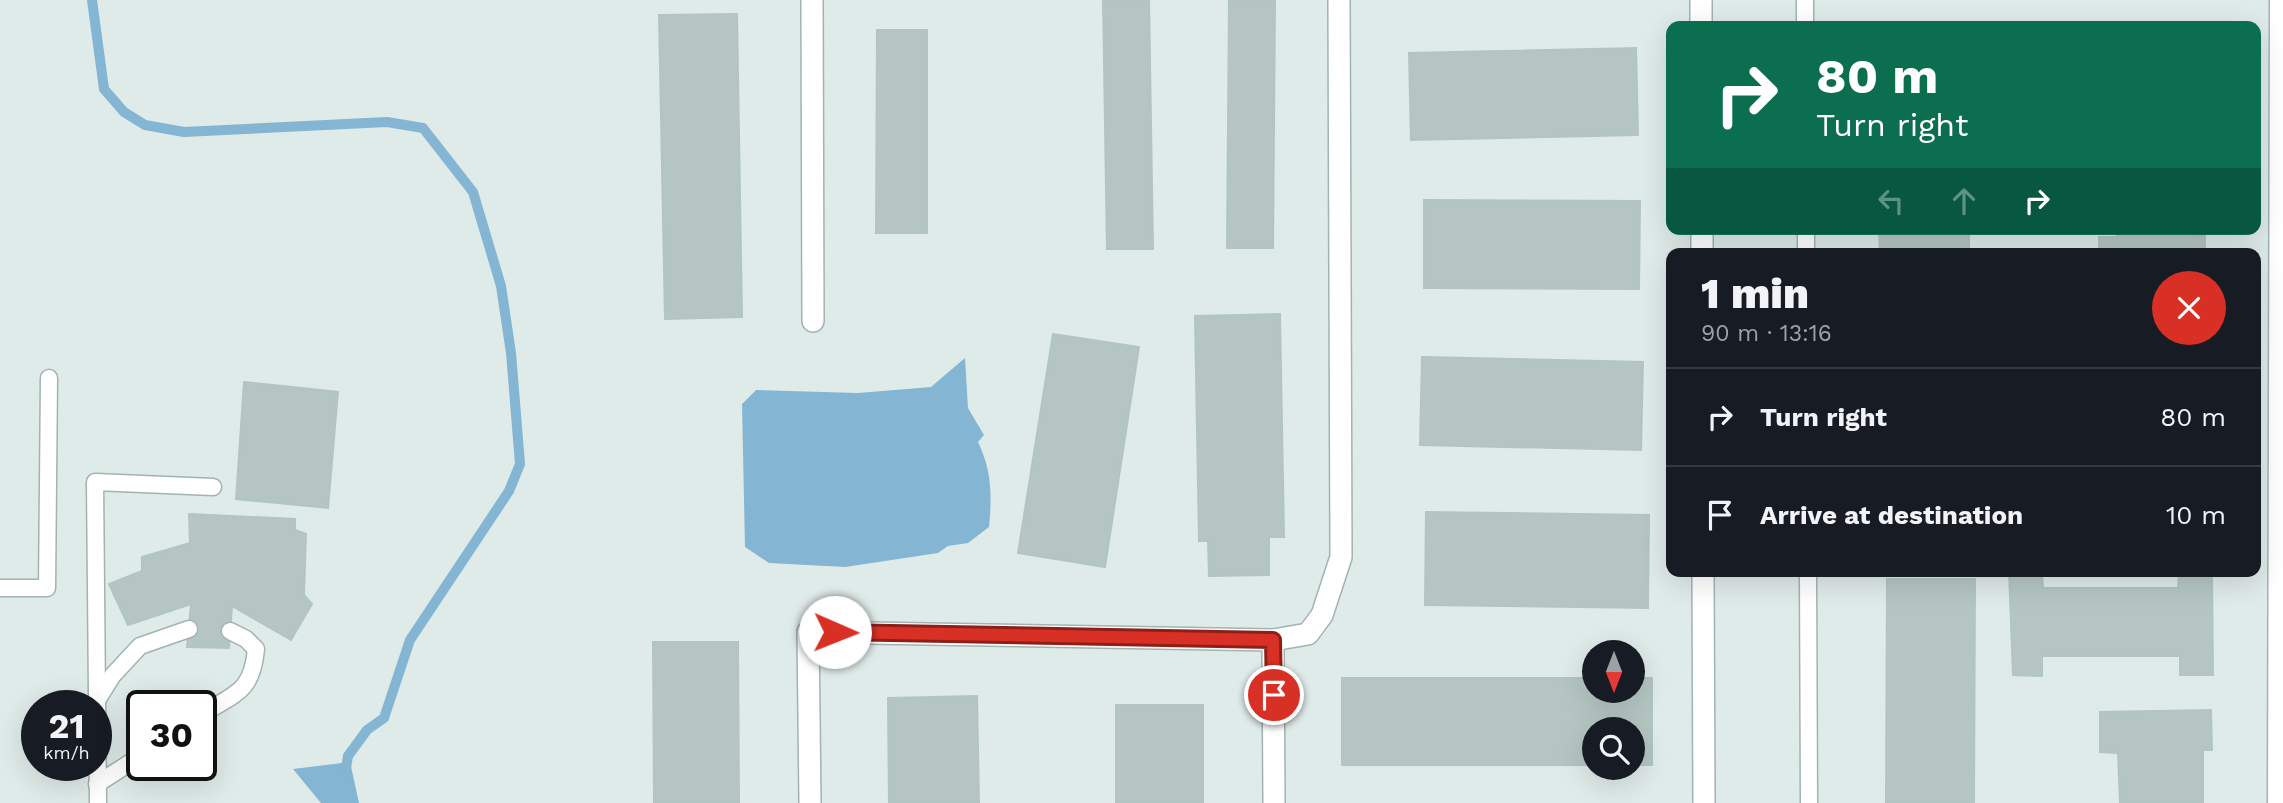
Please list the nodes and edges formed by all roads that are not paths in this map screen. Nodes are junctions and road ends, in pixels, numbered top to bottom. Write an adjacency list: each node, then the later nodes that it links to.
1 (812, 0): 8 (street)
2 (1339, 0): 16 (street)
3 (1701, 0): 6 (street)
4 (1805, 0): 7 (lane)
5 (2278, 0): 28 (lane)
6 (1701, 21)
7 (1805, 21)
8 (813, 321)
9 (49, 378): 13 (lane)
10 (213, 487): 17 (lane)
11 (1703, 577): 26 (street)
12 (1808, 577): 27 (lane)
13 (0, 588)
14 (189, 629): 18 (lane)
15 (230, 631): 19 (lane)
16 (1273, 640): 24 (street); 25 (street)
17 (96, 690)
18 (104, 690)
19 (217, 705)
20 (126, 765): 22 (lane)
21 (97, 781): 22 (lane)
22 (97, 784): 23 (lane)
23 (98, 803)
24 (810, 803)
25 (1274, 803)
26 (1704, 803)
27 (1810, 803)
28 (2276, 803)

